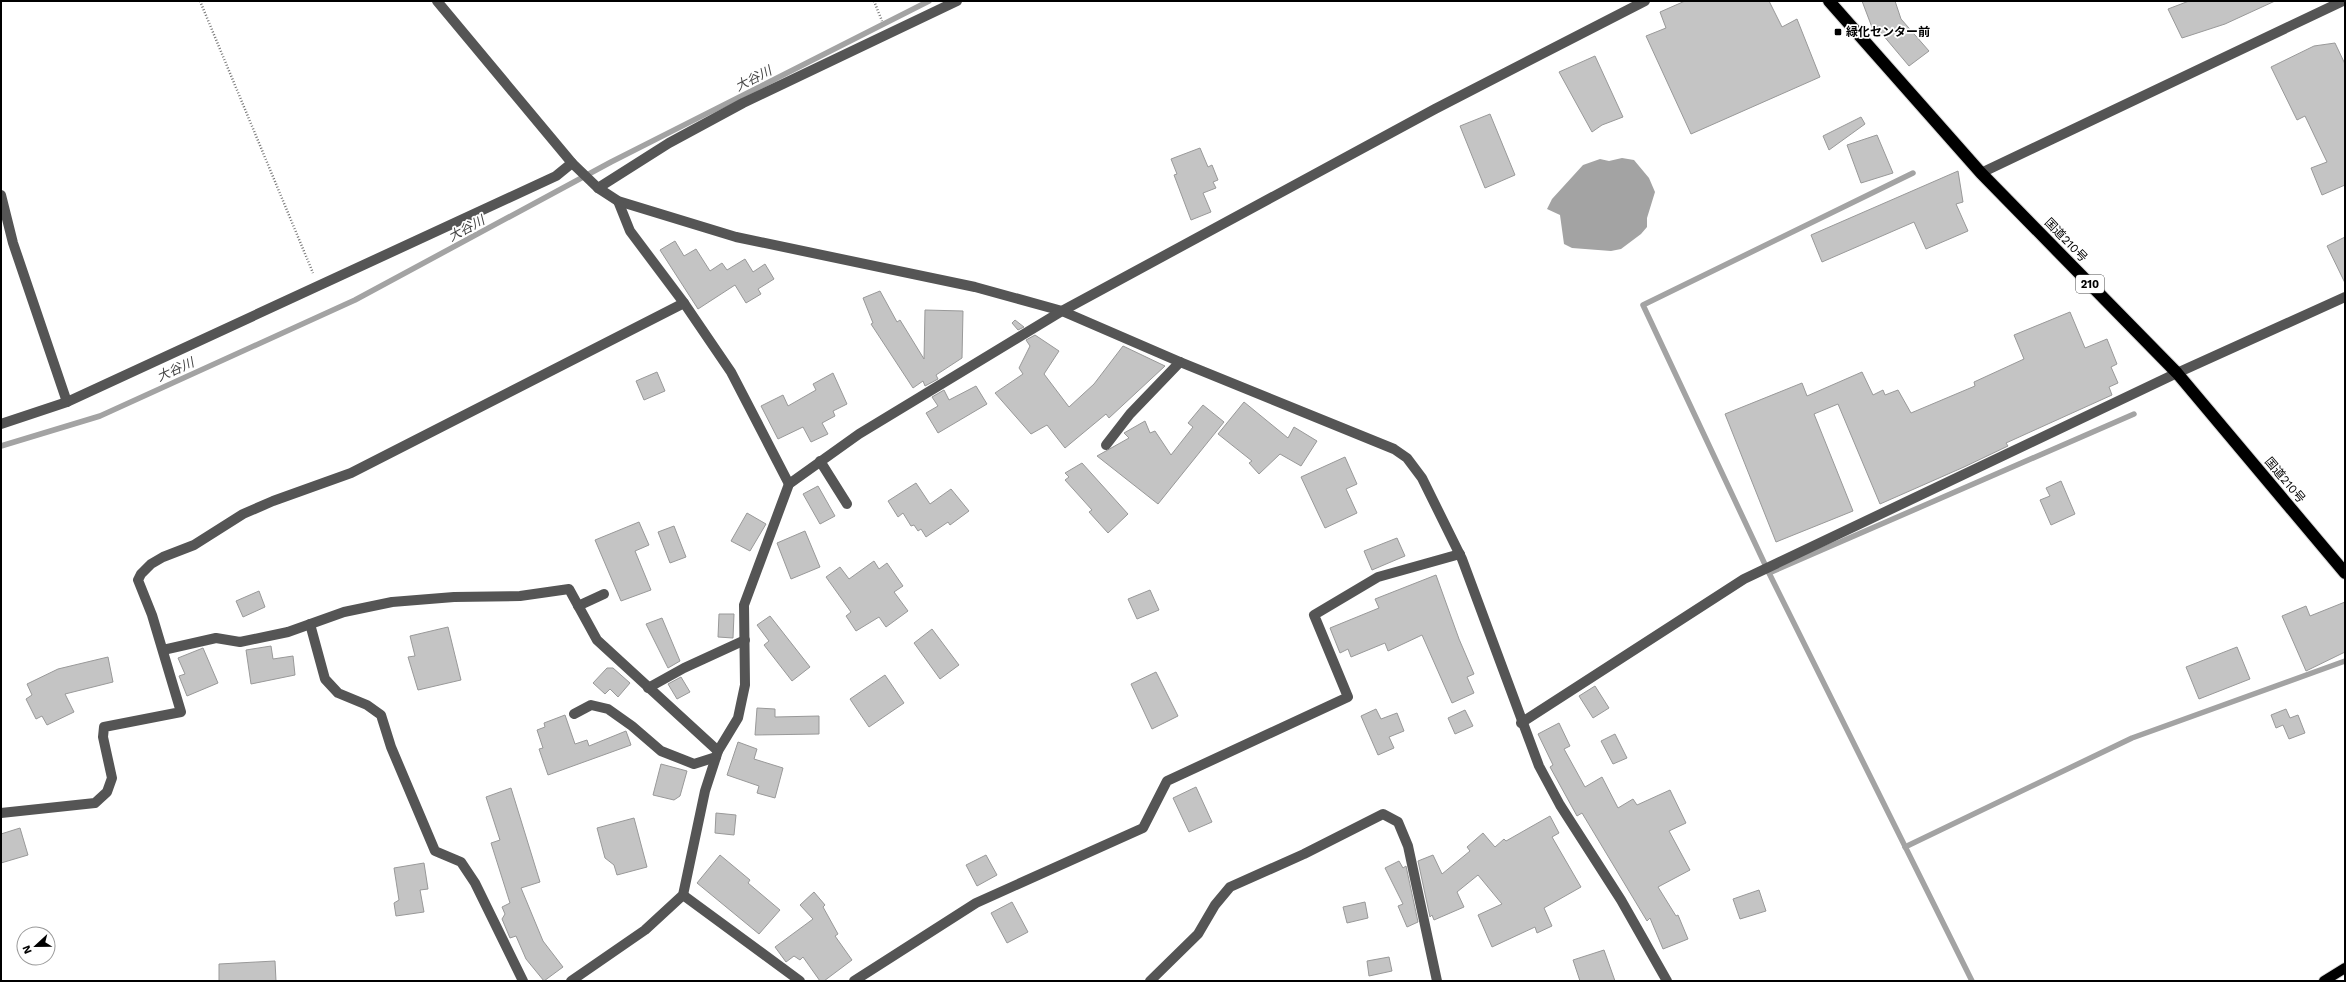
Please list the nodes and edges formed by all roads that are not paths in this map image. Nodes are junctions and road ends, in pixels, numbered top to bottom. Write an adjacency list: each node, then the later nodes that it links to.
1 (437, 1): 6 (street)
2 (957, 1): 8 (street)
3 (1645, 1): 13 (street)
4 (1829, 1): 7 (highway, 国道210号 / 210)
5 (2344, 1): 7 (street)
6 (572, 163): 8 (street); 16 (street)
7 (1981, 173): 15 (highway, 国道210号 / 210)
8 (598, 188): 10 (street)
9 (1, 195): 16 (street)
10 (618, 201): 12 (street); 13 (street)
11 (2345, 297): 15 (street)
12 (684, 303): 20 (street); 28 (street)
13 (1062, 311): 14 (street); 19 (street)
14 (1180, 362): 18 (street); 22 (street)
15 (2177, 373): 23 (highway, 国道210号 / 210); 31 (street)
16 (67, 402): 17 (street)
17 (1, 424)
18 (1106, 445)
19 (820, 461): 20 (street); 21 (street)
20 (789, 484): 27 (street)
21 (847, 504)
22 (1460, 554): 31 (street); 39 (street)
23 (2345, 573)
24 (604, 594): 25 (street)
25 (578, 606): 26 (street); 29 (street)
26 (310, 624): 28 (street); 36 (street)
27 (745, 640): 29 (street); 32 (street)
28 (163, 650): 33 (street)
29 (648, 688): 32 (street)
30 (574, 714): 32 (street)
31 (1522, 723): 42 (street)
32 (717, 754): 34 (street)
33 (1, 813)
34 (682, 895): 37 (street); 38 (street)
35 (2345, 968): 43 (main road)
36 (523, 981)
37 (571, 981)
38 (800, 981)
39 (854, 981)
40 (1150, 981): 41 (street)
41 (1437, 981)
42 (1667, 981)
43 (2324, 981)

